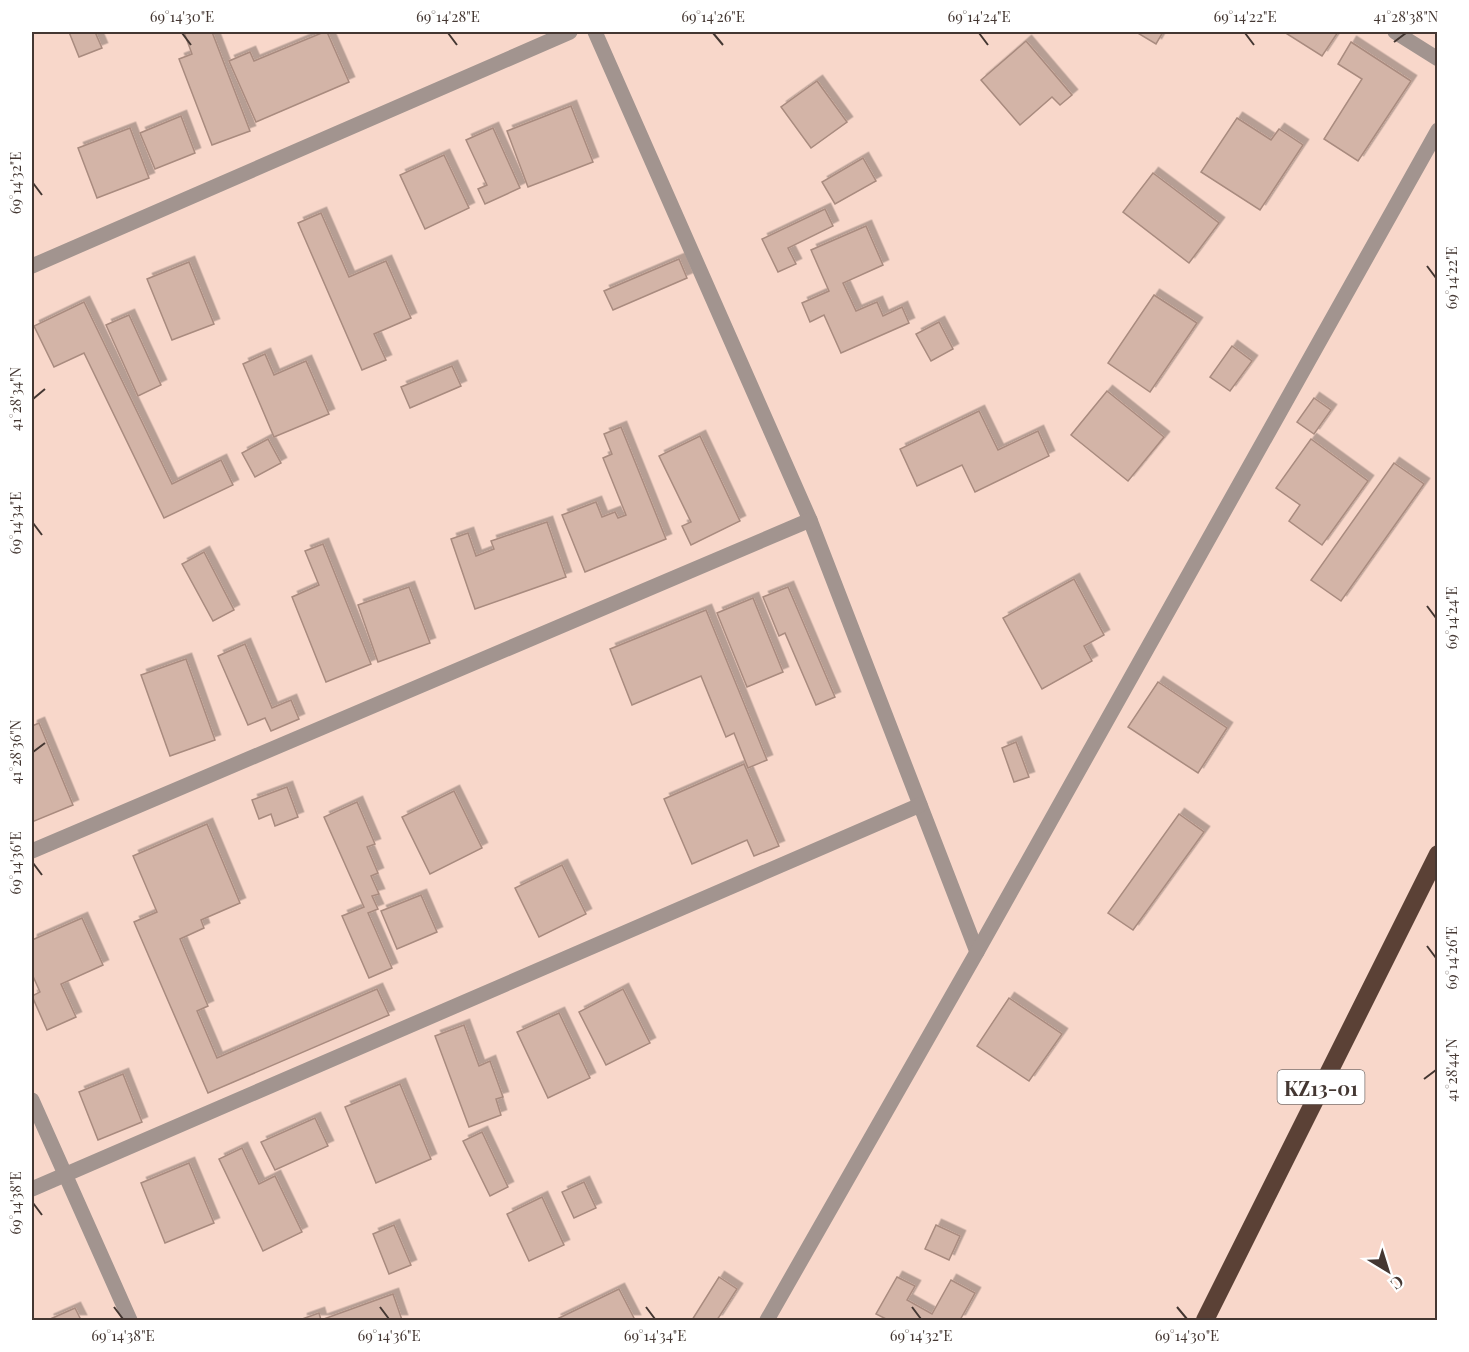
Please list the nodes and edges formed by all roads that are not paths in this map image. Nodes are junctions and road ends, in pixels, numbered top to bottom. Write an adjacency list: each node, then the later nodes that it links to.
1 (570, 32): 6 (street)
2 (595, 32): 7 (street)
3 (1395, 32): 4 (street)
4 (1437, 59)
5 (1437, 130): 11 (street)
6 (32, 266)
7 (810, 520): 8 (street); 9 (street)
8 (920, 805): 11 (street); 13 (street)
9 (32, 852)
10 (1437, 854): 17 (highway, KZ13-01)
11 (977, 952): 16 (street)
12 (32, 1100): 13 (street)
13 (65, 1174): 14 (street); 15 (street)
14 (32, 1189)
15 (130, 1320)
16 (767, 1320)
17 (1205, 1320)

